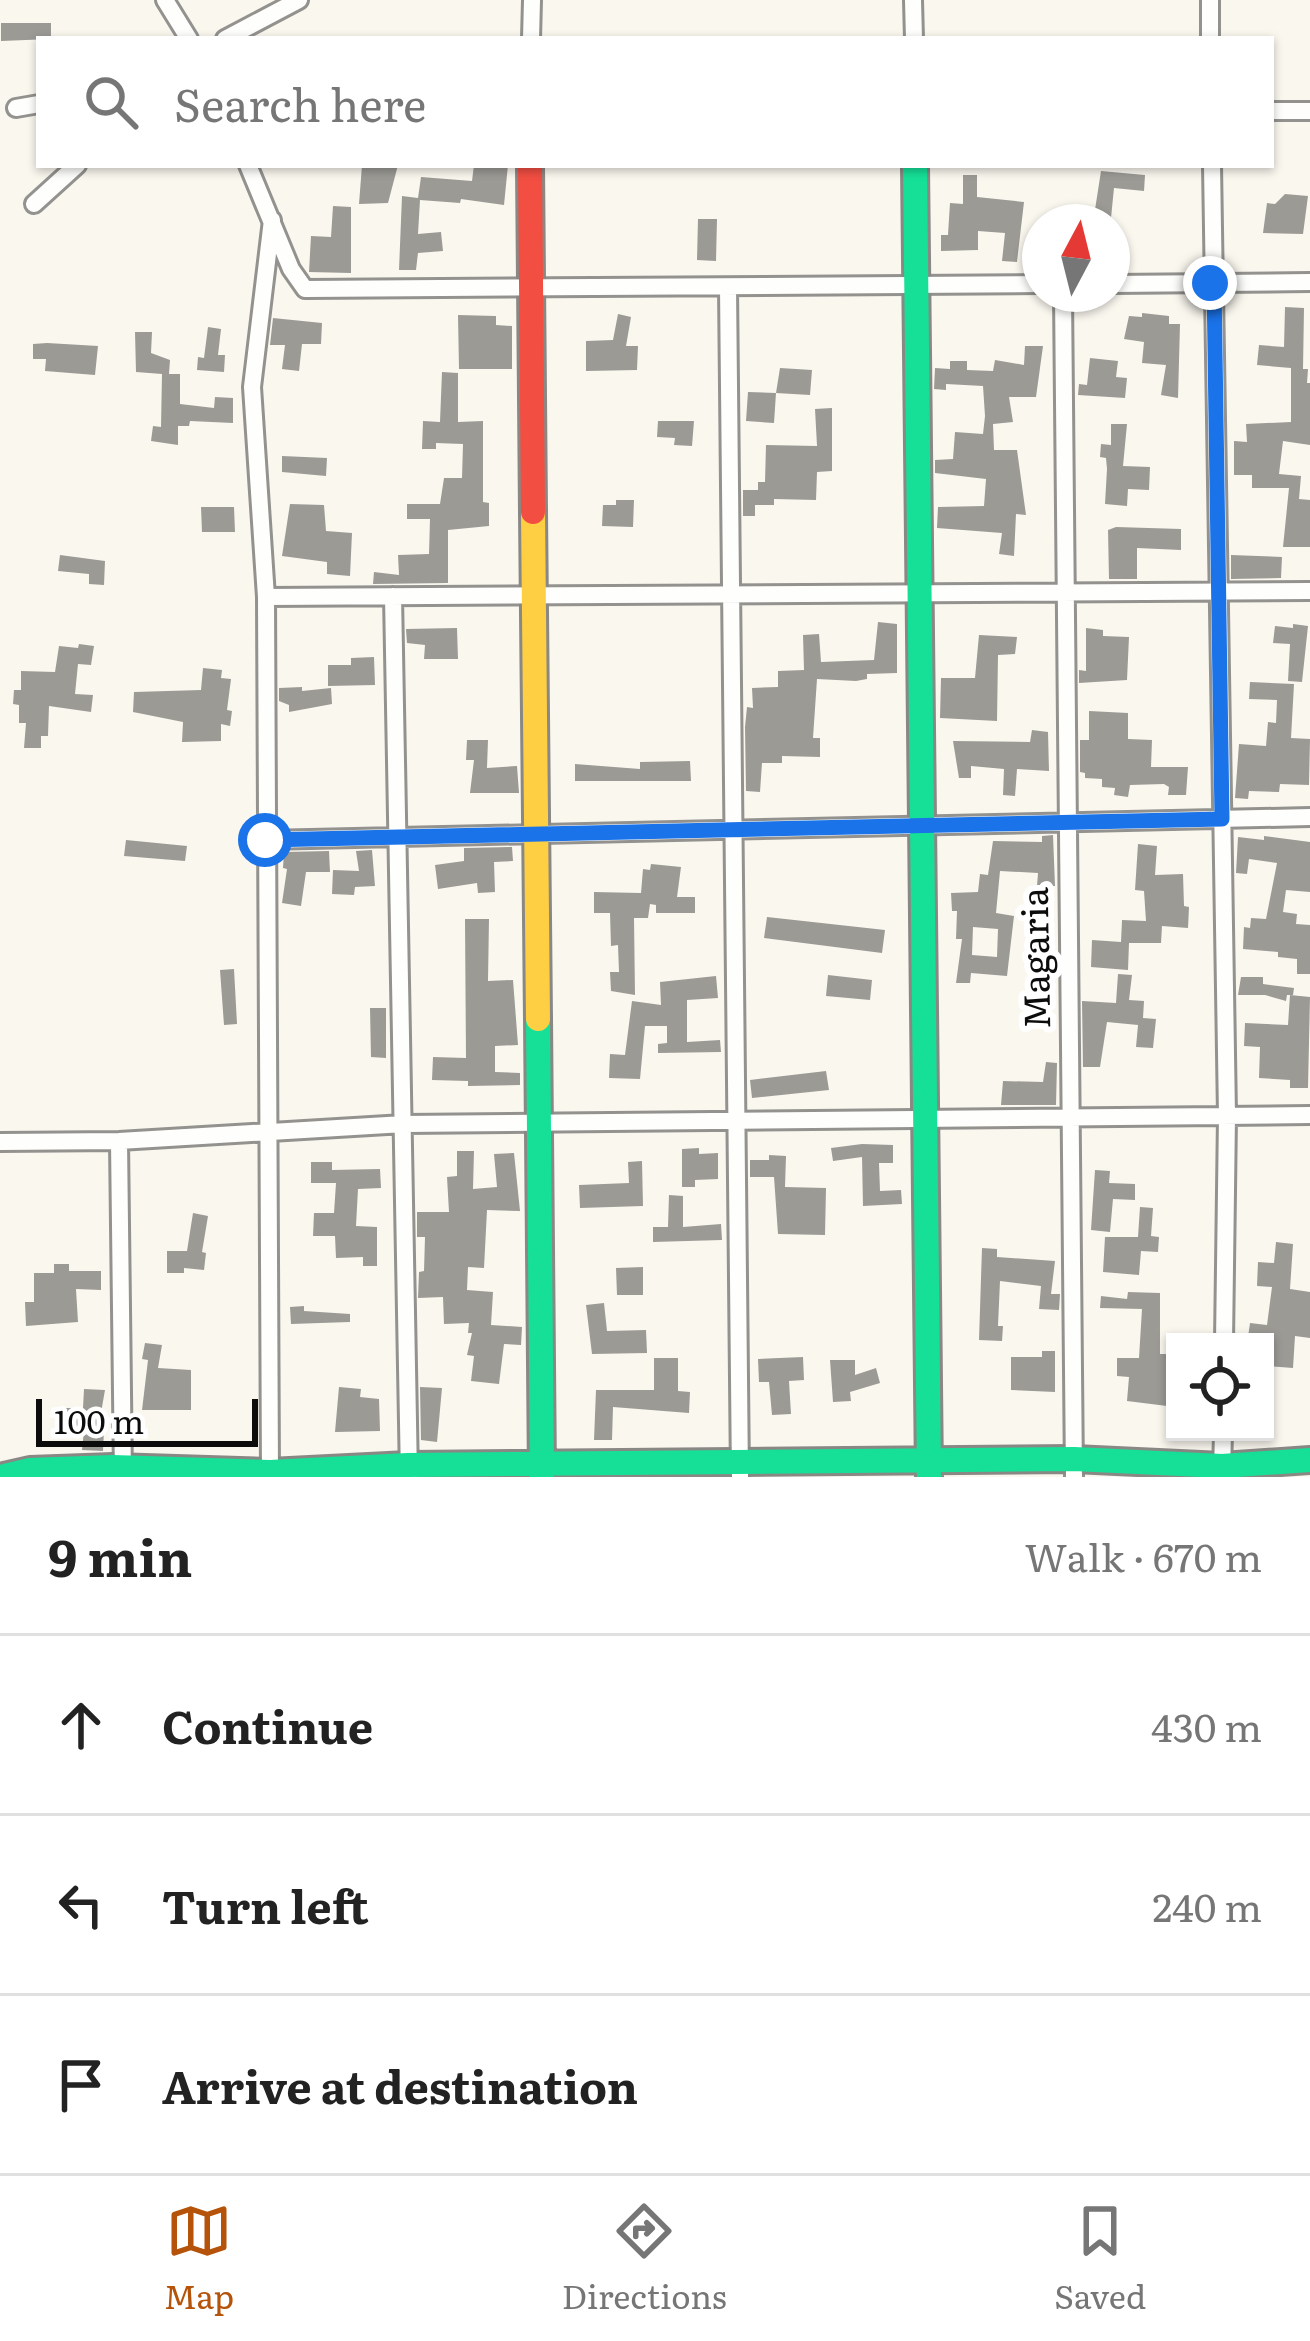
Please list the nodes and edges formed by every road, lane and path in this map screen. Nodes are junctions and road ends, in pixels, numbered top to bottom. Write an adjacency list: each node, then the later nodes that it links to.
1 (165, 0): 6 (street)
2 (299, 0): 7 (street)
3 (532, 0): 8 (street)
4 (913, 0): 9 (street)
5 (1210, 0): 10 (street)
6 (186, 36)
7 (231, 36)
8 (531, 36)
9 (914, 36)
10 (1210, 36)
11 (36, 105): 12 (street)
12 (16, 108)
13 (1310, 110): 14 (street)
14 (1274, 111)
15 (74, 168): 20 (street)
16 (249, 168): 21 (street)
17 (530, 168): 28 (street)
18 (915, 168): 26 (street)
19 (1212, 168): 23 (street)
20 (34, 204)
21 (272, 220): 28 (street); 37 (street)
22 (1310, 282): 23 (street)
23 (1214, 283): 25 (street); 30 (street)
24 (1022, 284): 26 (street)
25 (1130, 284)
26 (917, 286): 27 (street); 32 (street)
27 (728, 287): 28 (street); 34 (street)
28 (530, 289): 35 (street)
29 (1063, 312): 33 (street, Magaria)
30 (1219, 591): 31 (street); 33 (street); 39 (street)
31 (1310, 591)
32 (920, 592): 33 (street); 34 (street); 41 (street)
33 (1065, 592): 40 (street, Magaria)
34 (731, 593): 35 (street); 42 (street)
35 (533, 594): 36 (street); 43 (street)
36 (393, 596): 37 (street); 44 (street)
37 (266, 597): 45 (street)
38 (1310, 817): 39 (street)
39 (1222, 819): 40 (street); 47 (street)
40 (1068, 822): 41 (street); 48 (street, Magaria)
41 (922, 825): 42 (street); 49 (street)
42 (733, 829): 43 (street); 50 (street)
43 (536, 834): 44 (street); 51 (street)
44 (398, 837): 45 (street); 52 (street)
45 (265, 840): 53 (street)
46 (1310, 1115): 47 (street)
47 (1227, 1116): 48 (street); 56 (street)
48 (1071, 1118): 49 (street); 59 (street, Magaria)
49 (925, 1119): 50 (street); 58 (street)
50 (736, 1120): 51 (street); 60 (street)
51 (538, 1123): 52 (street); 61 (street)
52 (404, 1124): 53 (street); 62 (street)
53 (268, 1133): 54 (street); 65 (street)
54 (119, 1141): 55 (street); 64 (street)
55 (0, 1142)
56 (1224, 1333)
57 (1310, 1460): 63 (street)
58 (929, 1468): 59 (street); 60 (street)
59 (1074, 1468): 63 (street)
60 (740, 1469): 61 (street)
61 (542, 1470): 62 (street)
62 (409, 1471): 65 (street)
63 (1222, 1471)
64 (123, 1472): 65 (street); 66 (street)
65 (270, 1475)
66 (0, 1477)

